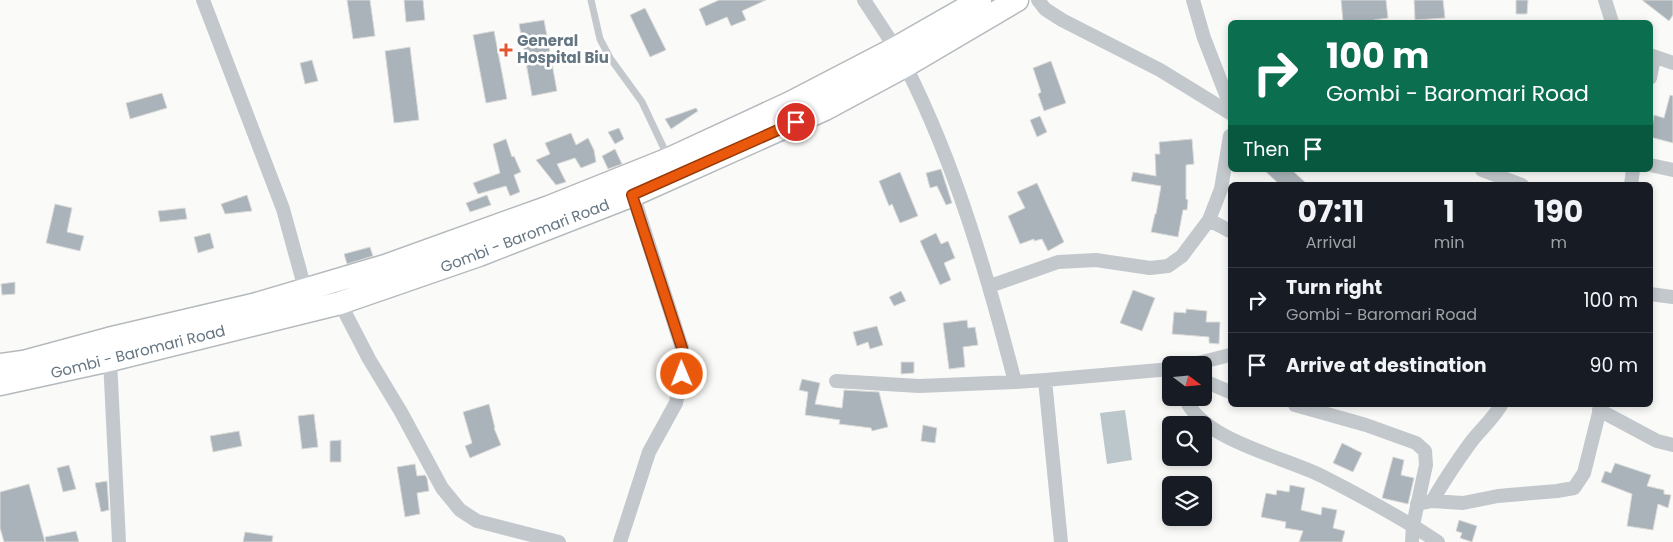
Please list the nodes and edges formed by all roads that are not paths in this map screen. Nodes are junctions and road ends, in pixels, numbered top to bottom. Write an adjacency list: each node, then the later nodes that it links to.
1 (203, 0): 27 (street)
2 (590, 0): 16 (lane)
3 (864, 0): 11 (street)
4 (980, 0): 11 (main road, Gombi - Baromari Road)
5 (1017, 0): 11 (main road, Gombi - Baromari Road)
6 (1038, 0): 14 (street)
7 (1193, 0): 13 (street)
8 (1605, 0): 9 (street)
9 (1611, 20)
10 (1653, 56): 12 (street)
11 (900, 57): 16 (main road, Gombi - Baromari Road); 23 (main road, Gombi - Baromari Road); 26 (street)
12 (1673, 63)
13 (1228, 99)
14 (1228, 112)
15 (1228, 149): 22 (street)
16 (669, 158): 27 (main road, Gombi - Baromari Road)
17 (1653, 166): 18 (street)
18 (1673, 170)
19 (1235, 172): 22 (street)
20 (1487, 172): 21 (street)
21 (1514, 182)
22 (1222, 189): 24 (street)
23 (632, 195): 30 (main road, Gombi - Baromari Road); 53 (street)
24 (1209, 220): 25 (street); 26 (street)
25 (1228, 231)
26 (990, 286): 39 (street)
27 (305, 289): 31 (main road, Gombi - Baromari Road)
28 (1653, 294): 29 (street)
29 (1673, 297)
30 (340, 304): 31 (main road, Gombi - Baromari Road); 52 (street)
31 (166, 335): 33 (main road, Gombi - Baromari Road); 35 (main road, Gombi - Baromari Road)
32 (1228, 356): 34 (street)
33 (110, 360): 40 (main road, Gombi - Baromari Road); 51 (street)
34 (1212, 360)
35 (0, 365)
36 (1162, 370): 37 (street)
37 (1044, 380): 39 (street); 54 (street)
38 (836, 381): 39 (street)
39 (1015, 382)
40 (0, 384)
41 (1212, 384): 42 (street)
42 (1228, 391)
43 (1190, 406): 50 (street)
44 (1302, 407): 49 (street)
45 (1500, 407): 48 (street)
46 (1600, 407): 47 (street); 48 (street)
47 (1673, 445)
48 (1432, 501): 49 (street)
49 (1417, 504): 50 (street)
50 (1413, 526): 55 (street); 56 (street)
51 (118, 542)
52 (559, 542)
53 (620, 542)
54 (1061, 542)
55 (1412, 542)
56 (1438, 542)

